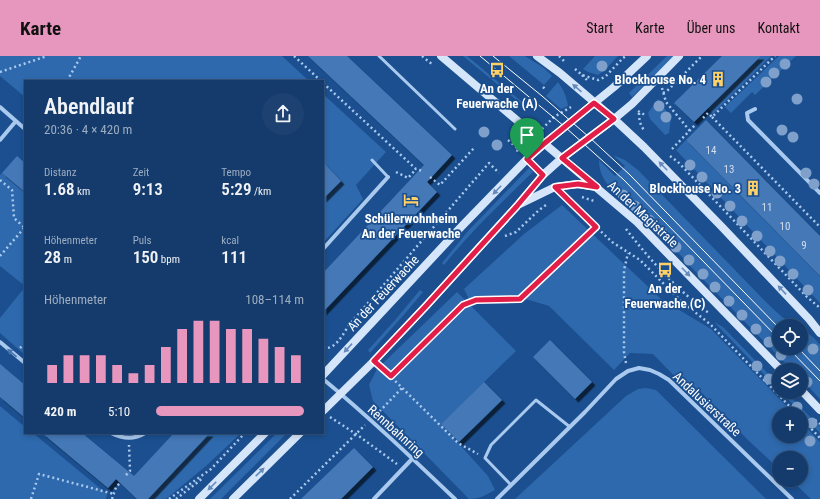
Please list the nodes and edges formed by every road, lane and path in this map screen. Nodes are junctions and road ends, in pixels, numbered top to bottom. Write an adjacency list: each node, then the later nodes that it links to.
1 (47, 56): 17 (path)
2 (81, 56): 18 (path)
3 (294, 56): 19 (path)
4 (379, 56): 37 (lane)
5 (422, 56): 15 (path)
6 (441, 56): 43 (street, An der Magistrale)
7 (537, 56): 26 (street, one-way to 7)
8 (559, 56): 14 (path)
9 (647, 56): 26 (street, An der Feuerwache)
10 (680, 56): 33 (street)
11 (702, 56): 24 (path)
12 (775, 56): 31 (path)
13 (624, 57): 16 (path)
14 (568, 64)
15 (437, 68)
16 (572, 68)
17 (0, 72)
18 (68, 80)
19 (320, 80)
20 (324, 84): 52 (path)
21 (660, 85): 24 (path)
22 (543, 87): 23 (path)
23 (546, 90)
24 (663, 93): 39 (path)
25 (530, 103): 27 (path)
26 (594, 103): 33 (street); 43 (street, An der Feuerwache)
27 (534, 106)
28 (642, 106): 40 (path)
29 (0, 107): 34 (street)
30 (755, 109): 60 (street)
31 (712, 117): 32 (path); 71 (path)
32 (703, 118)
33 (614, 119): 49 (street); 79 (street, one-way to 33)
34 (16, 121): 36 (street); 41 (street)
35 (696, 124): 39 (path)
36 (24, 128)
37 (455, 129)
38 (512, 130): 45 (path)
39 (690, 131): 46 (path)
40 (646, 133)
41 (0, 140)
42 (508, 140): 45 (path)
43 (545, 143): 49 (street, An der Magistrale); 50 (street, An der Feuerwache)
44 (474, 148): 56 (path)
45 (518, 149): 48 (path); 50 (path)
46 (672, 149)
47 (666, 152): 77 (path)
48 (514, 158)
49 (562, 158): 59 (street, An der Magistrale); 67 (street)
50 (527, 159): 83 (street, An der Feuerwache, one-way to 83)
51 (372, 160): 55 (lane)
52 (416, 169): 54 (path); 55 (path)
53 (504, 169): 80 (path)
54 (422, 171)
55 (388, 177): 74 (street)
56 (430, 177)
57 (0, 180): 68 (path)
58 (555, 187): 59 (street); 62 (path); 67 (street)
59 (597, 187): 88 (street, An der Magistrale, one-way to 88)
60 (820, 193)
61 (573, 196): 62 (path)
62 (566, 197): 64 (path); 70 (path)
63 (581, 197): 65 (path)
64 (558, 198)
65 (597, 202)
66 (549, 203): 73 (path)
67 (517, 206): 86 (street)
68 (24, 226)
69 (624, 226): 78 (path)
70 (596, 227): 75 (path); 91 (path)
71 (820, 227)
72 (24, 228): 76 (path)
73 (503, 236)
74 (324, 248)
75 (628, 253): 89 (path); 96 (path)
76 (0, 256)
77 (820, 308)
78 (711, 314)
79 (820, 332)
80 (344, 333): 81 (path); 84 (path)
81 (347, 336): 83 (path); 85 (path)
82 (0, 342): 87 (street, one-way to 82)
83 (354, 342): 90 (street, An der Feuerwache, one-way to 90)
84 (324, 348)
85 (335, 348)
86 (374, 361): 91 (path); 94 (street)
87 (24, 362)
88 (774, 363)
89 (628, 371): 102 (street); 127 (street, Andalusierstraße)
90 (324, 374)
91 (391, 376): 93 (path)
92 (324, 380): 94 (street, Rennbahnring)
93 (402, 388): 100 (path); 112 (path)
94 (341, 394): 97 (street); 100 (street, Rennbahnring)
95 (808, 397): 98 (street)
96 (790, 407)
97 (324, 410)
98 (820, 410)
99 (330, 417): 108 (path)
100 (370, 420): 108 (path); 111 (street, Rennbahnring)
101 (808, 425): 110 (path)
102 (570, 427): 112 (lane); 116 (street)
103 (113, 434): 109 (street)
104 (143, 434): 109 (street)
105 (244, 434): 120 (path)
106 (264, 434): 121 (street, one-way to 121)
107 (299, 434): 122 (street, one-way to 107)
108 (356, 434): 113 (path); 123 (path)
109 (129, 438): 114 (path)
110 (820, 438)
111 (412, 458): 113 (street); 125 (street, Rennbahnring)
112 (485, 458): 116 (lane)
113 (402, 469): 124 (street)
114 (126, 475)
115 (120, 483): 117 (path)
116 (511, 485): 126 (street)
117 (114, 494): 118 (path); 119 (path)
118 (31, 499)
119 (112, 499)
120 (169, 499)
121 (200, 499)
122 (233, 499)
123 (290, 499)
124 (374, 499)
125 (455, 499)
126 (497, 499)
127 (792, 499)

